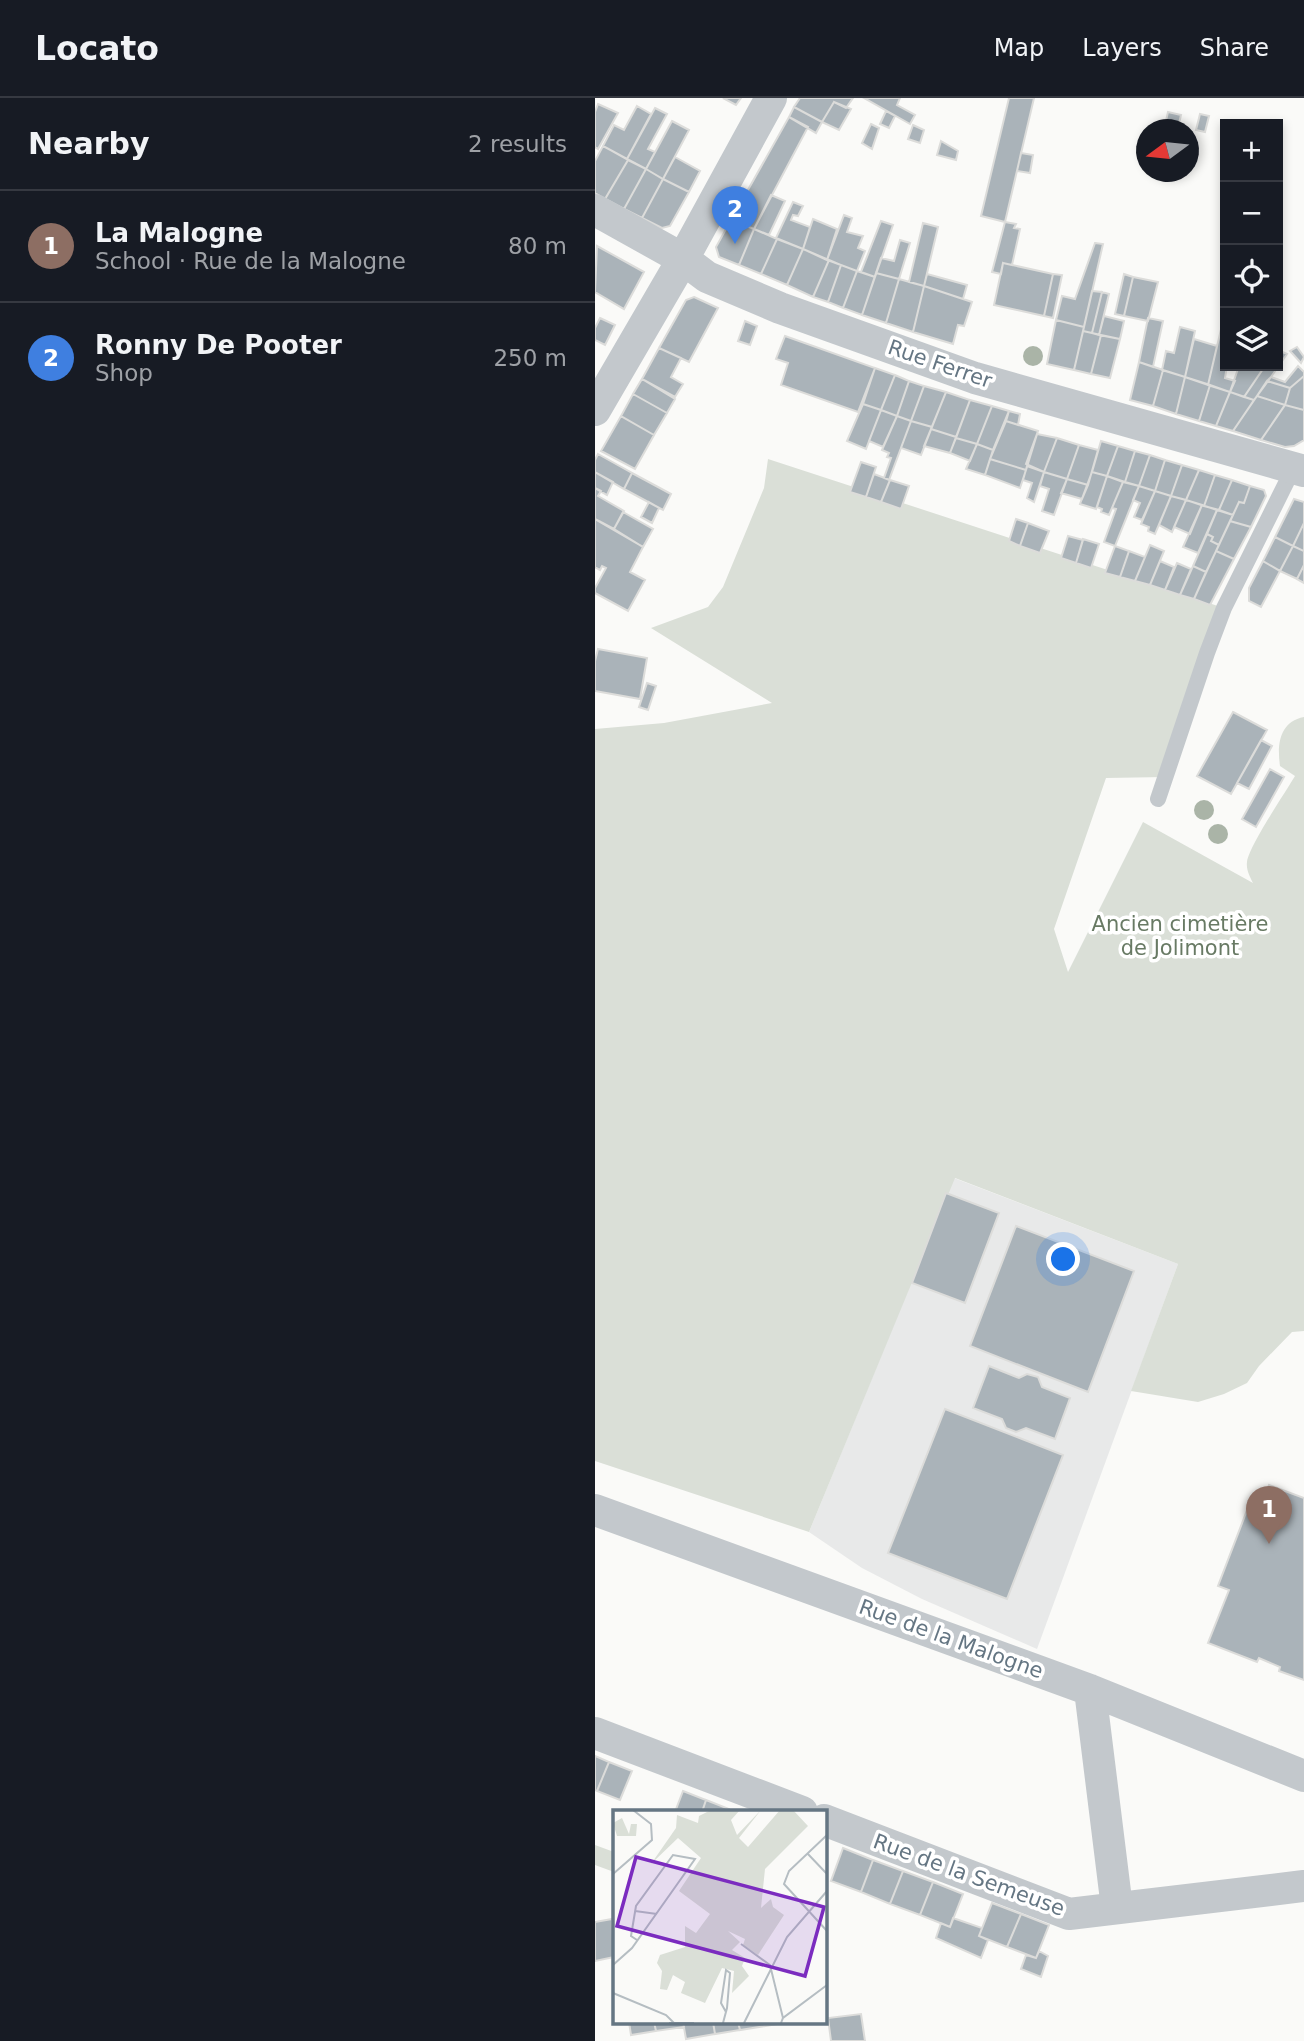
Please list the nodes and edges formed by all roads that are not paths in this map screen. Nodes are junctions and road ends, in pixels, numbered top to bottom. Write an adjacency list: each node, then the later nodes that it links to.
1 (771, 98): 3 (street)
2 (595, 209): 3 (street, Rue Ferrer)
3 (683, 259): 4 (street); 5 (street, Rue Ferrer)
4 (595, 411)
5 (1300, 468): 6 (lane)
6 (1158, 799)
7 (595, 1510): 8 (street, Rue de la Malogne)
8 (1090, 1690): 10 (street, Rue de la Malogne); 14 (street)
9 (595, 1732): 11 (street)
10 (1304, 1776)
11 (797, 1810)
12 (826, 1821): 14 (street, Rue de la Semeuse)
13 (1304, 1886): 14 (street, Rue de la Semeuse)
14 (1117, 1908)

